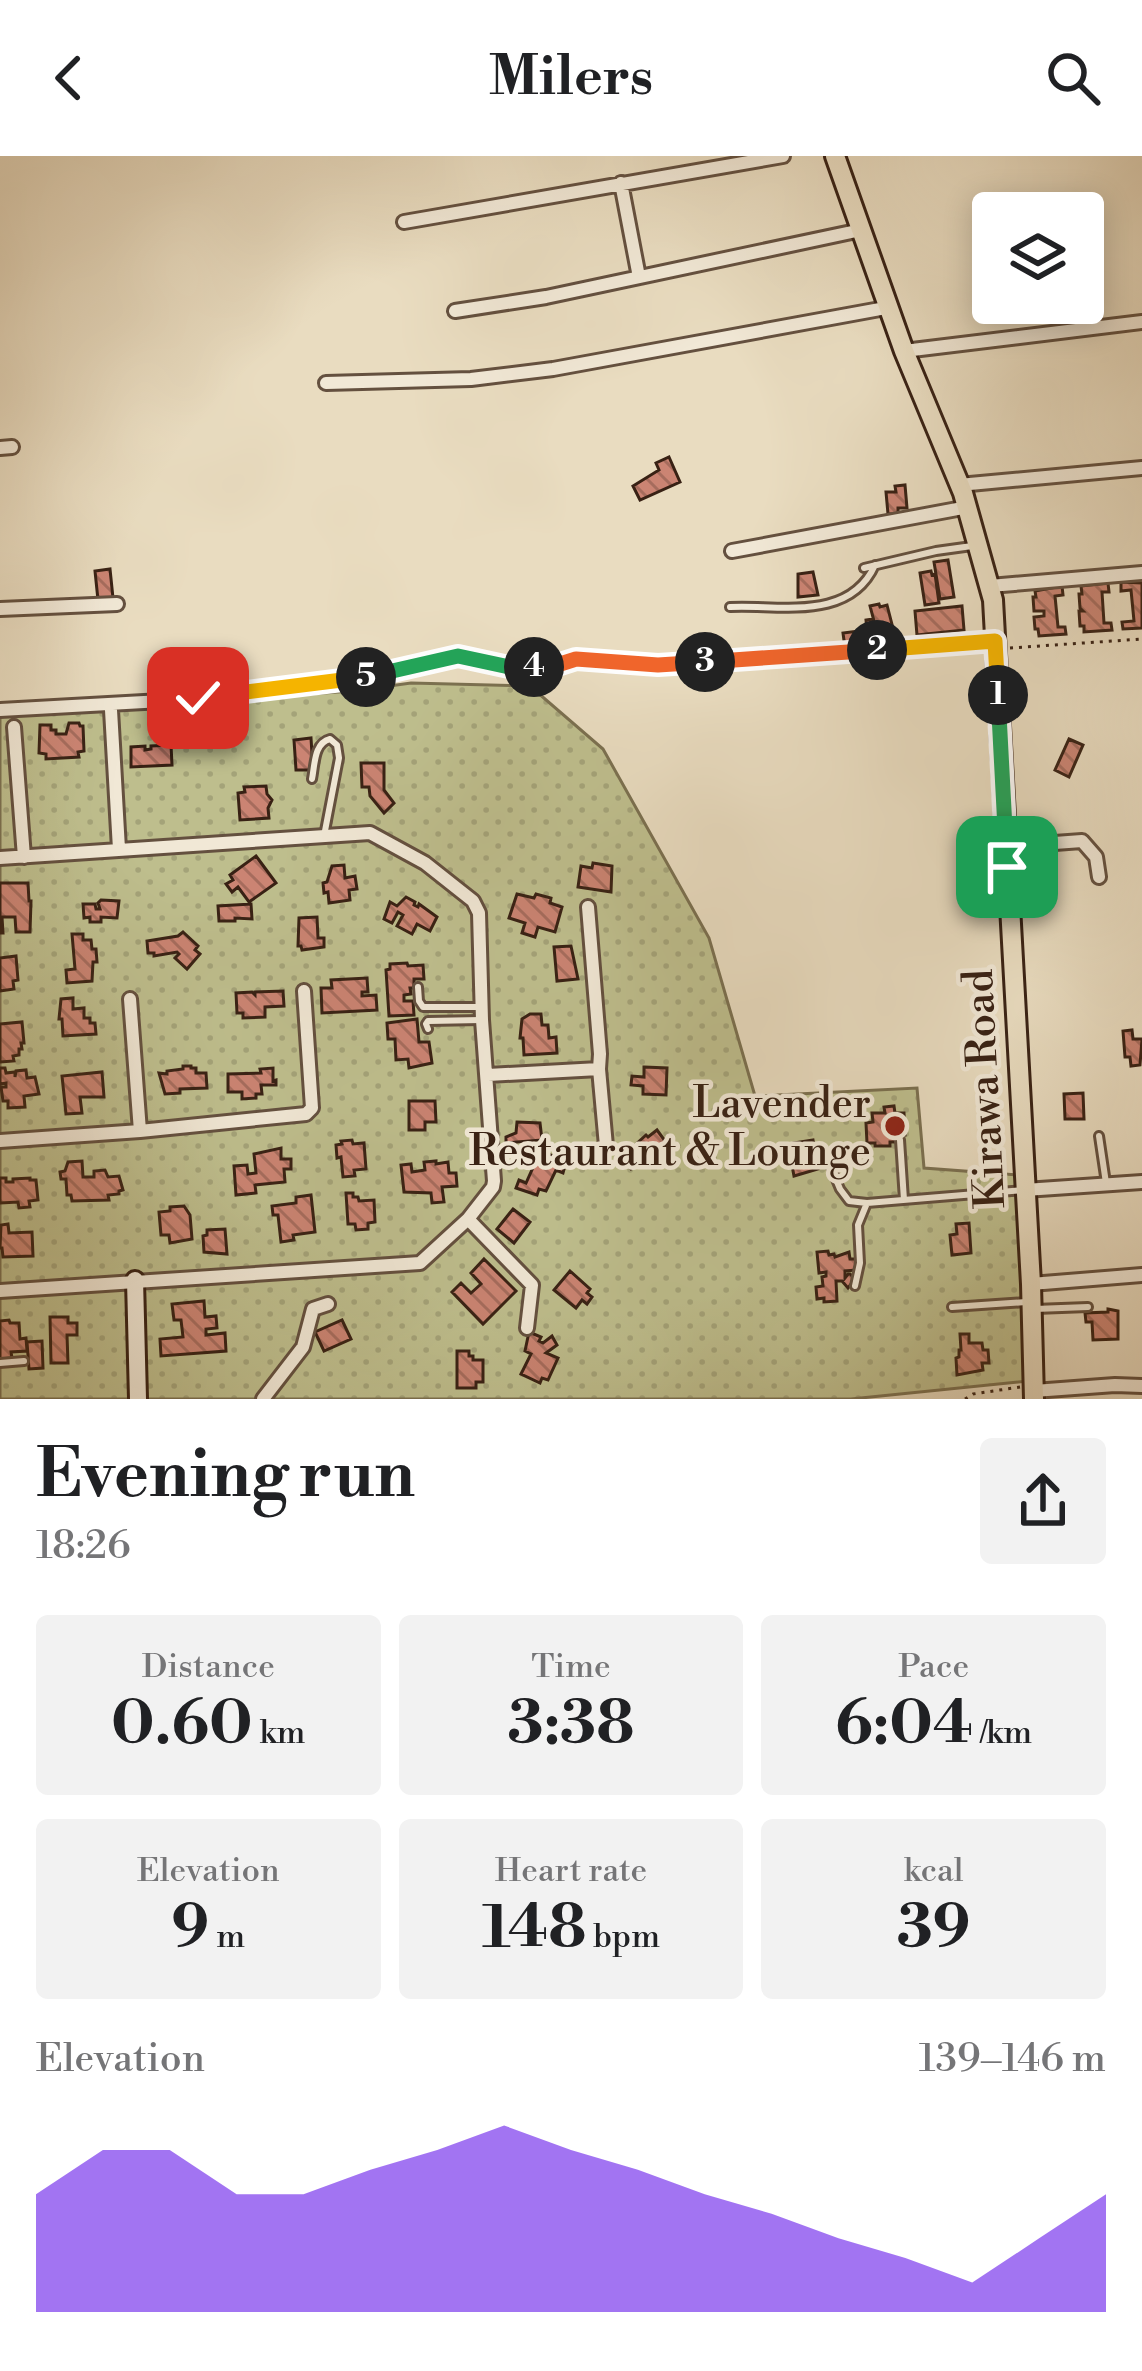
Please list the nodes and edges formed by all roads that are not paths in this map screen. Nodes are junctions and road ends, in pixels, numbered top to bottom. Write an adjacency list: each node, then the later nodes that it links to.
1 (783, 156): 3 (street)
2 (835, 156): 5 (main road, Kirawa Road)
3 (621, 184): 4 (street); 6 (street)
4 (404, 222)
5 (861, 230): 6 (street); 7 (main road, Kirawa Road)
6 (639, 277): 8 (street)
7 (891, 308): 10 (main road, Kirawa Road); 11 (street)
8 (455, 311)
9 (1142, 322): 10 (street)
10 (904, 351): 13 (main road, Kirawa Road)
11 (326, 382)
12 (1142, 468): 13 (street)
13 (958, 484): 14 (main road, Kirawa Road)
14 (968, 507): 15 (main road, Kirawa Road); 16 (street)
15 (980, 545): 17 (lane); 20 (main road, Kirawa Road)
16 (732, 551)
17 (875, 565): 18 (lane); 22 (lane)
18 (864, 568)
19 (1142, 573): 20 (street)
20 (990, 586): 24 (main road, Kirawa Road)
21 (117, 604): 23 (street)
22 (730, 607)
23 (0, 609)
24 (996, 645): 25 (street); 33 (main road, Kirawa Road)
25 (0, 710)
26 (111, 710): 30 (street)
27 (14, 727): 31 (street)
28 (312, 779): 29 (lane)
29 (324, 836): 30 (street); 39 (street)
30 (119, 849): 31 (street)
31 (23, 857): 32 (street)
32 (0, 858)
33 (1007, 867): 34 (street); 51 (main road, Kirawa Road)
34 (1099, 877)
35 (588, 907): 41 (street)
36 (418, 987): 39 (lane)
37 (304, 991): 43 (street)
38 (130, 999): 43 (street)
39 (482, 1013): 40 (lane); 42 (street)
40 (428, 1029)
41 (598, 1069): 42 (street); 47 (street)
42 (488, 1075): 54 (street)
43 (140, 1131): 46 (street)
44 (1099, 1136): 50 (lane)
45 (900, 1140): 52 (lane)
46 (0, 1141)
47 (606, 1146)
48 (825, 1153): 53 (lane)
49 (1142, 1182): 50 (street)
50 (1106, 1184): 51 (street)
51 (1025, 1190): 52 (lane); 59 (main road, Kirawa Road)
52 (904, 1200): 53 (lane)
53 (867, 1203): 57 (lane)
54 (468, 1219): 56 (street); 63 (street)
55 (1142, 1275): 59 (street)
56 (135, 1280): 58 (street); 68 (street)
57 (856, 1286)
58 (0, 1291)
59 (1031, 1298): 61 (lane); 62 (lane); 67 (main road, Kirawa Road)
60 (328, 1304): 69 (street)
61 (952, 1307)
62 (1088, 1307)
63 (526, 1328)
64 (24, 1361): 65 (lane)
65 (0, 1363)
66 (1142, 1386): 67 (street)
67 (1034, 1392)
68 (138, 1399)
69 (263, 1399)

